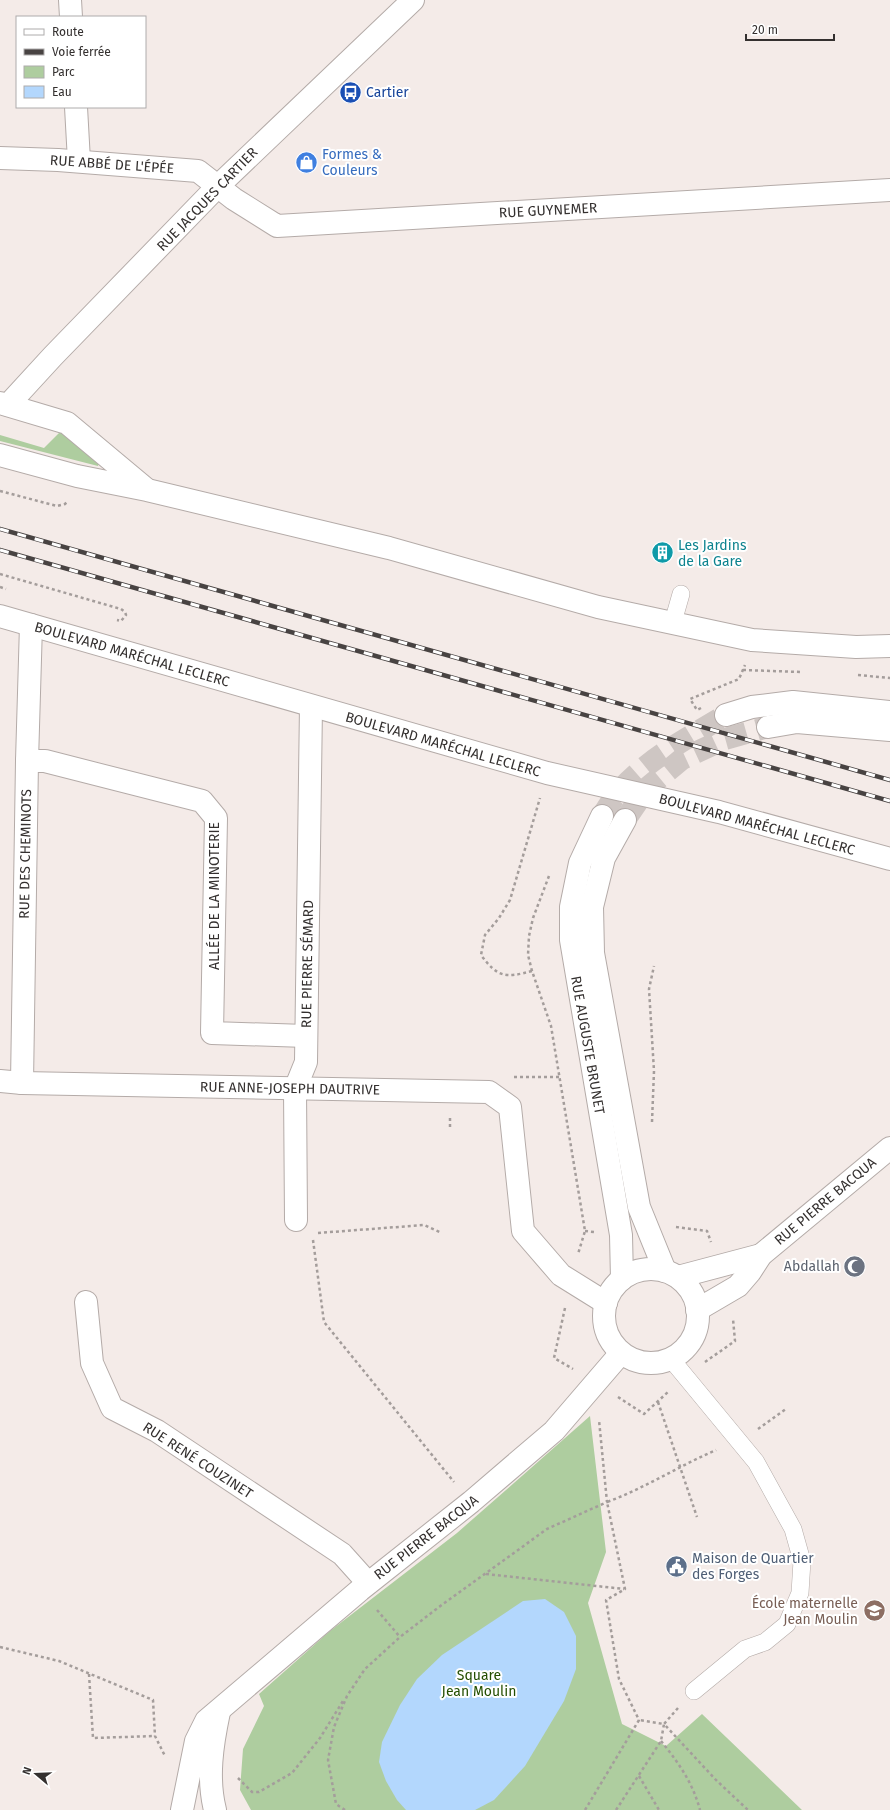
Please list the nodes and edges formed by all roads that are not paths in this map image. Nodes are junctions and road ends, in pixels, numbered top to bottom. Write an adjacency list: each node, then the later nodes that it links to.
1 (70, 0): 3 (street)
2 (413, 0): 7 (street, RUE JACQUES CARTIER)
3 (71, 16)
4 (76, 108): 6 (street)
5 (0, 158): 6 (street, RUE ABBÉ DE L'ÉPÉE)
6 (79, 161): 7 (street, RUE ABBÉ DE L'ÉPÉE)
7 (217, 187): 8 (street, RUE GUYNEMER); 9 (street, RUE JACQUES CARTIER)
8 (890, 190)
9 (4, 404): 11 (street)
10 (0, 455): 11 (street)
11 (147, 490): 14 (street)
12 (681, 594): 14 (lane)
13 (0, 616): 15 (street, BOULEVARD MARÉCHAL LECLERC)
14 (673, 622): 16 (street)
15 (31, 625): 17 (street, BOULEVARD MARÉCHAL LECLERC); 22 (street, RUE DES CHEMINOTS)
16 (890, 646)
17 (311, 706): 25 (street, BOULEVARD MARÉCHAL LECLERC); 26 (street, RUE PIERRE SÉMARD)
18 (890, 712): 19 (street)
19 (726, 716)
20 (768, 727): 21 (street)
21 (890, 730)
22 (27, 761): 26 (street, ALLÉE DE LA MINOTERIE); 28 (street, RUE DES CHEMINOTS)
23 (602, 816): 34 (street, RUE AUGUSTE BRUNET)
24 (625, 820): 33 (street, RUE AUGUSTE BRUNET)
25 (890, 859)
26 (306, 1036): 29 (street, RUE PIERRE SÉMARD)
27 (0, 1081): 28 (street, RUE ANNE-JOSEPH DAUTRIVE)
28 (22, 1083): 29 (street, RUE ANNE-JOSEPH DAUTRIVE)
29 (295, 1089): 31 (street, RUE PIERRE SÉMARD); 36 (street, RUE ANNE-JOSEPH DAUTRIVE)
30 (890, 1148): 32 (street, RUE PIERRE BACQUA)
31 (296, 1220)
32 (761, 1255): 33 (street, RUE PIERRE BACQUA); 37 (street, RUE PIERRE BACQUA)
33 (671, 1274): 34 (street); 37 (street)
34 (622, 1279): 36 (street)
35 (86, 1302): 40 (street, RUE RENÉ COUZINET)
36 (606, 1303): 38 (street)
37 (697, 1310): 39 (street)
38 (621, 1353): 39 (street); 40 (street, RUE PIERRE BACQUA)
39 (671, 1359): 41 (lane)
40 (364, 1586): 42 (street, RUE PIERRE BACQUA)
41 (694, 1691)
42 (201, 1768): 43 (street, RUE PIERRE BACQUA); 44 (street, RUE PIERRE BACQUA)
43 (182, 1810)
44 (215, 1810)

